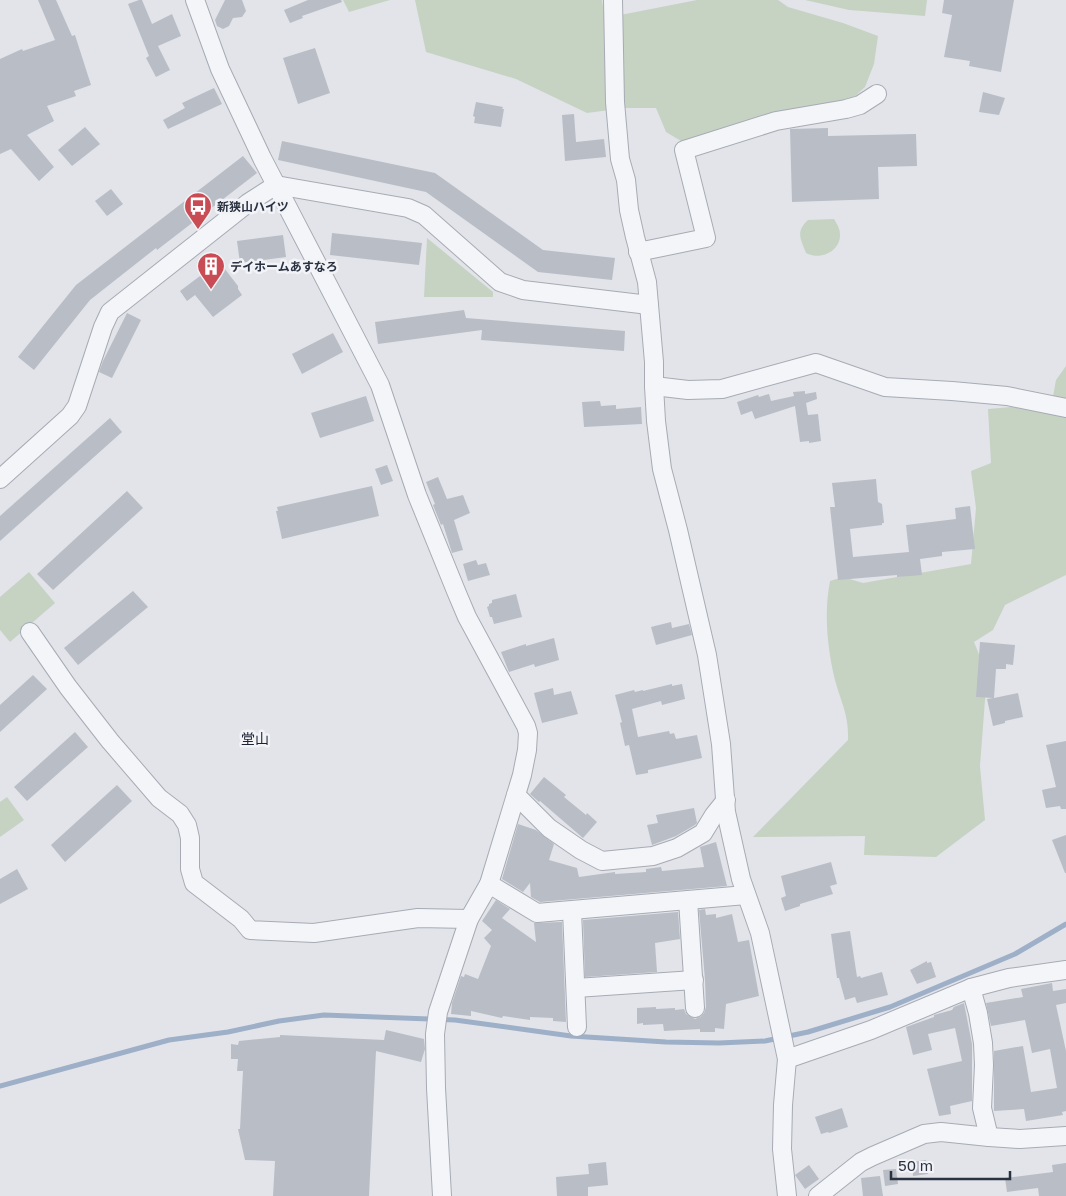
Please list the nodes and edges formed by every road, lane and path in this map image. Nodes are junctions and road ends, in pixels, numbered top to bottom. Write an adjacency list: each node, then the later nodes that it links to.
1 (195, 0): 4 (street)
2 (613, 0): 5 (street)
3 (877, 94): 5 (street)
4 (276, 185): 6 (street); 9 (street); 11 (street)
5 (638, 252): 6 (street)
6 (649, 305): 7 (street)
7 (654, 386): 8 (street); 12 (street)
8 (1066, 408)
9 (0, 479)
10 (30, 632): 17 (street)
11 (516, 795): 12 (street); 13 (street)
12 (726, 800): 14 (street)
13 (489, 884): 16 (street); 17 (street)
14 (746, 894): 15 (street); 24 (street)
15 (688, 900): 16 (street); 19 (street)
16 (572, 911): 20 (street)
17 (469, 919): 27 (street)
18 (1066, 970): 21 (street)
19 (694, 980): 20 (street); 22 (street)
20 (576, 988): 23 (street)
21 (971, 988): 24 (street); 26 (street)
22 (695, 1008)
23 (577, 1027)
24 (786, 1055): 28 (street)
25 (1066, 1136): 26 (street)
26 (989, 1138): 29 (street)
27 (442, 1196)
28 (787, 1196)
29 (818, 1196)

